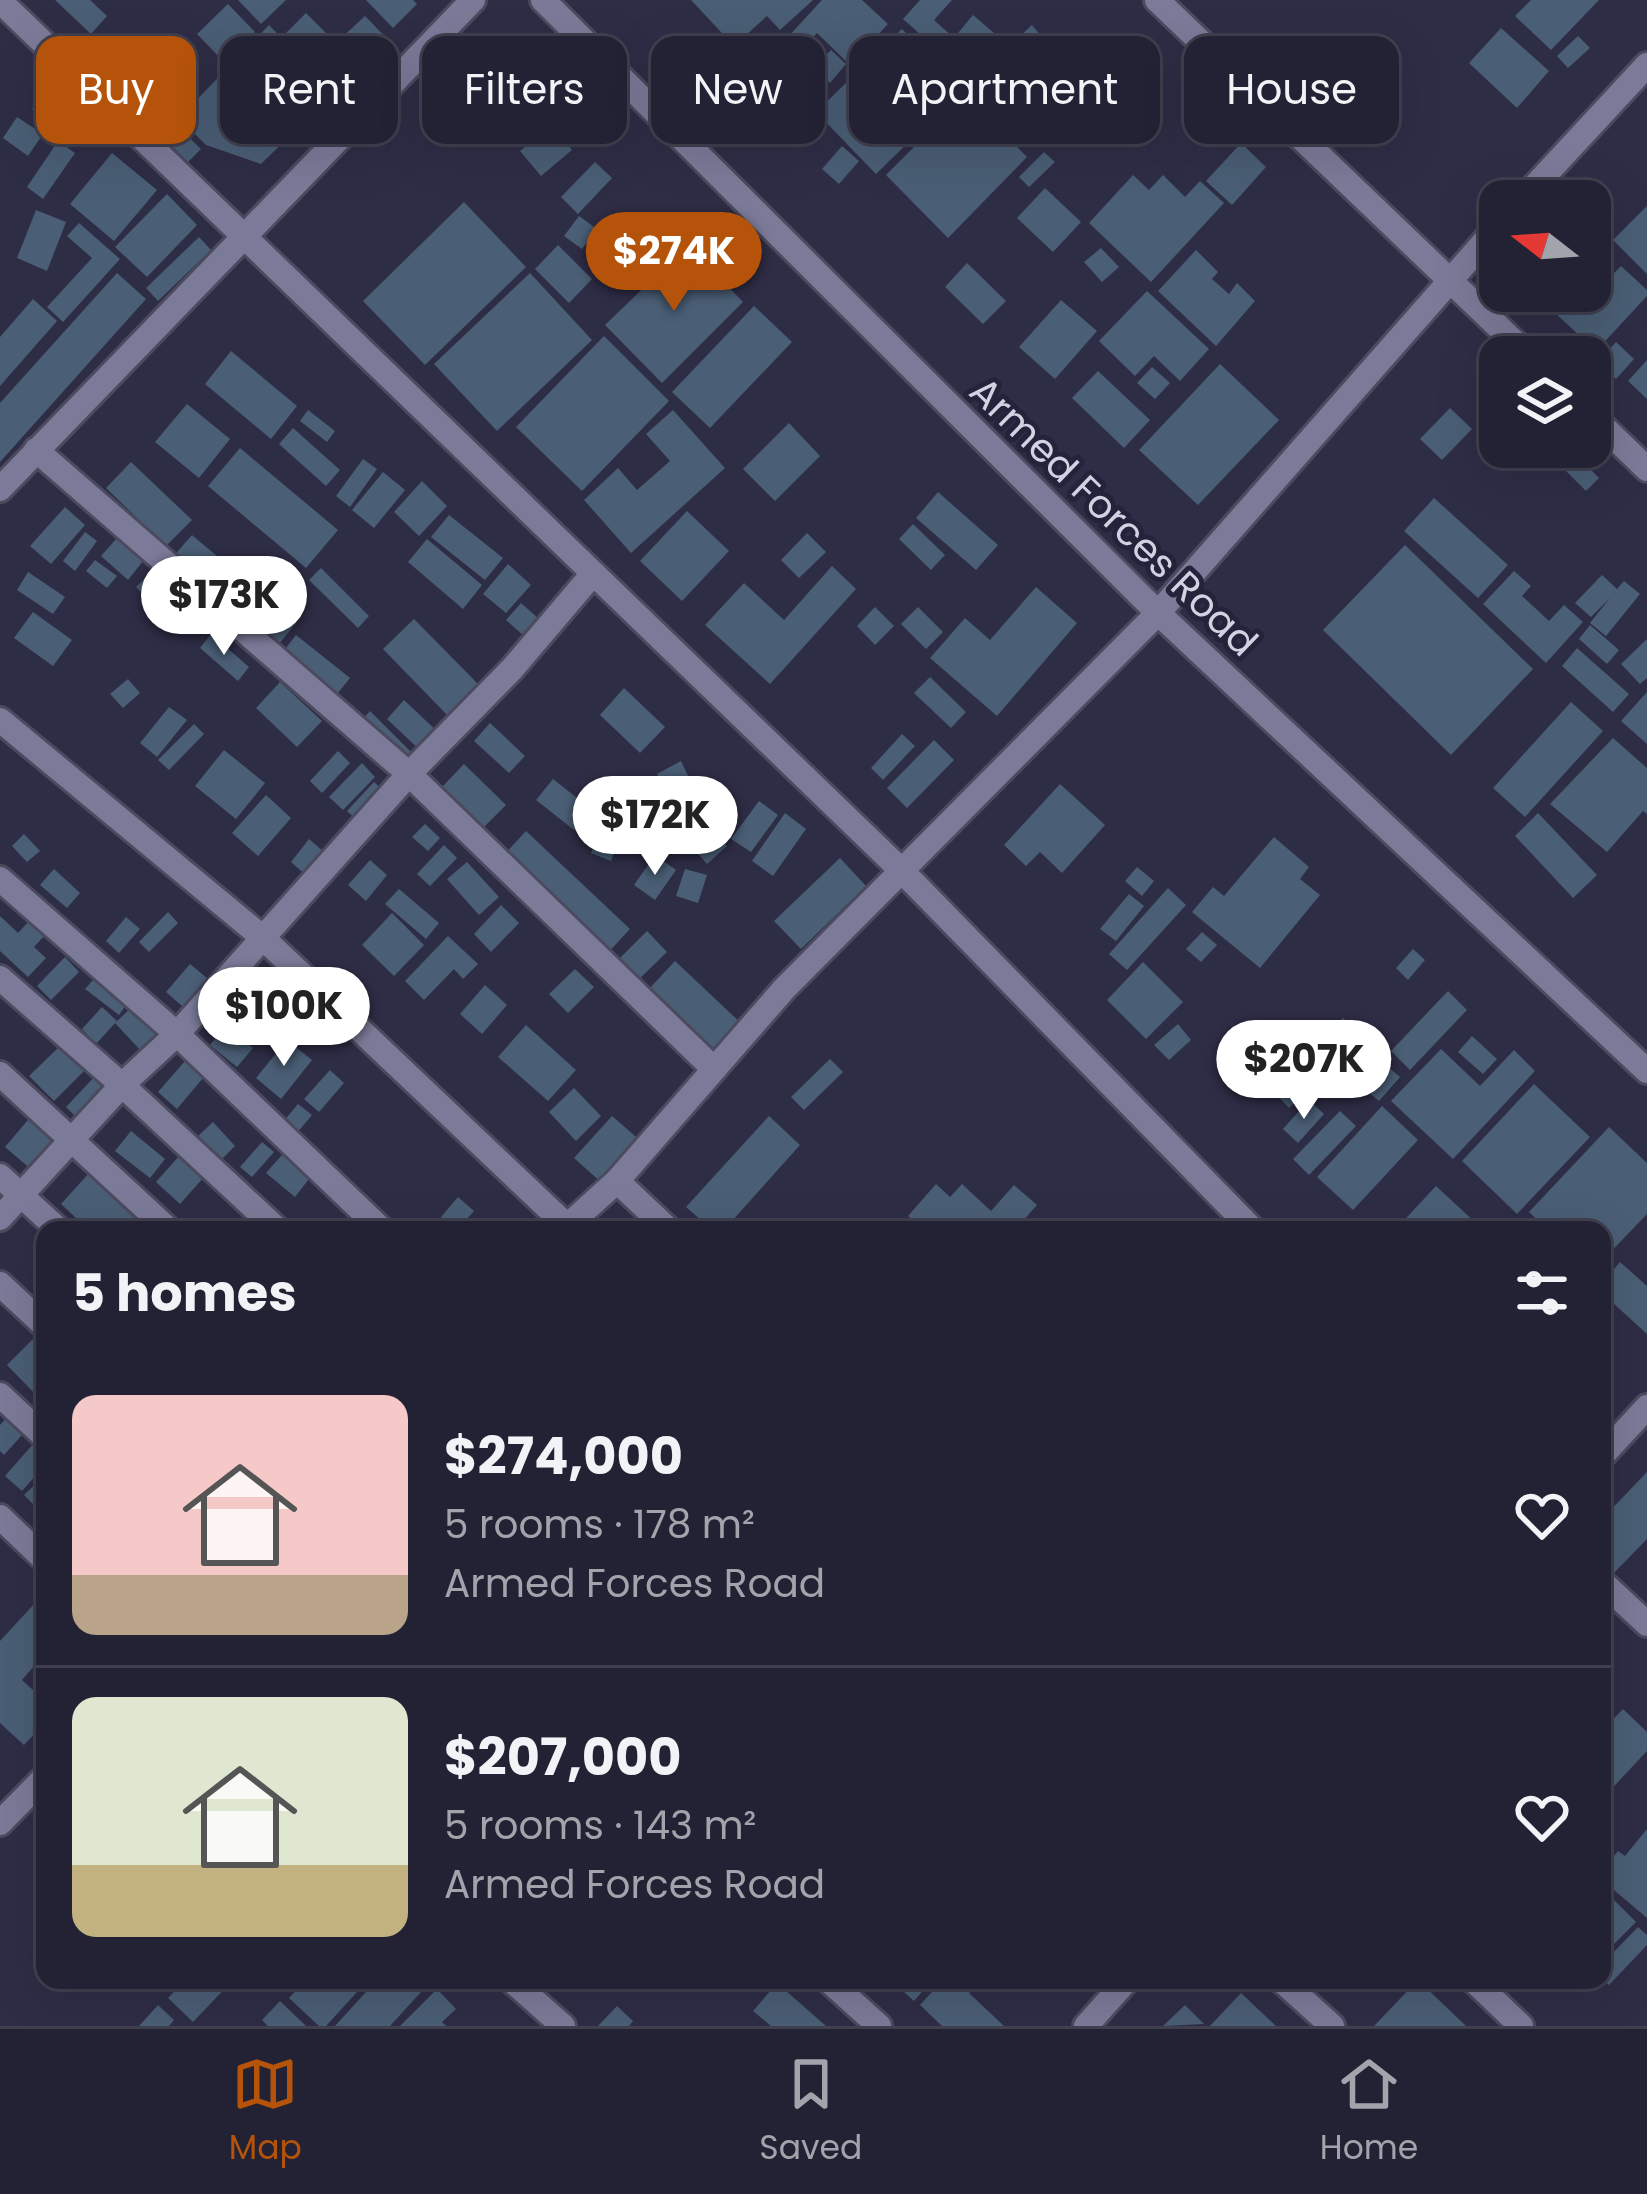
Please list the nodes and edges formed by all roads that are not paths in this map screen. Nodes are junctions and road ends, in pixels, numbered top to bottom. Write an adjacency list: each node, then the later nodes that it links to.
1 (473, 0): 7 (street)
2 (543, 0): 16 (street, Armed Forces Road)
3 (1157, 0): 9 (street)
4 (0, 1): 7 (street)
5 (1647, 65): 6 (street)
6 (1540, 180)
7 (244, 238): 12 (street); 15 (street)
8 (1479, 247): 9 (street)
9 (1449, 279): 10 (street); 16 (street)
10 (1508, 336)
11 (1611, 434): 13 (street)
12 (36, 450): 14 (street); 18 (street)
13 (1647, 469)
14 (0, 489)
15 (592, 576): 18 (street); 19 (street)
16 (1158, 613): 19 (street); 25 (street, Armed Forces Road)
17 (0, 720): 21 (street)
18 (409, 774): 21 (street); 24 (street)
19 (901, 870): 24 (street); 40 (street)
20 (0, 879): 23 (street)
21 (262, 937): 23 (street); 37 (street)
22 (0, 978): 27 (street)
23 (177, 1034): 27 (street); 36 (street)
24 (714, 1069): 30 (street)
25 (1647, 1071)
26 (0, 1074): 28 (street)
27 (122, 1085): 28 (street); 35 (street)
28 (72, 1139): 31 (street); 34 (street)
29 (0, 1176): 31 (street)
30 (617, 1181): 38 (street); 39 (street)
31 (22, 1196): 32 (street); 33 (street)
32 (0, 1218)
33 (48, 1221)
34 (159, 1221)
35 (268, 1221)
36 (373, 1221)
37 (558, 1221)
38 (573, 1221)
39 (659, 1221)
40 (1244, 1221)
41 (0, 1283): 42 (street)
42 (36, 1317)
43 (0, 1395): 45 (street)
44 (1647, 1407): 46 (street)
45 (36, 1429)
46 (1611, 1446)
47 (0, 1517): 48 (street)
48 (36, 1551)
49 (1611, 1590): 50 (street)
50 (1647, 1624)
51 (36, 1786): 52 (street)
52 (0, 1823)
53 (522, 1989): 58 (street)
54 (838, 1989): 59 (street)
55 (1119, 1989): 60 (street)
56 (1291, 1989): 61 (street)
57 (1482, 1989): 62 (street)
58 (563, 2026)
59 (879, 2026)
60 (1086, 2026)
61 (1332, 2026)
62 (1521, 2026)

